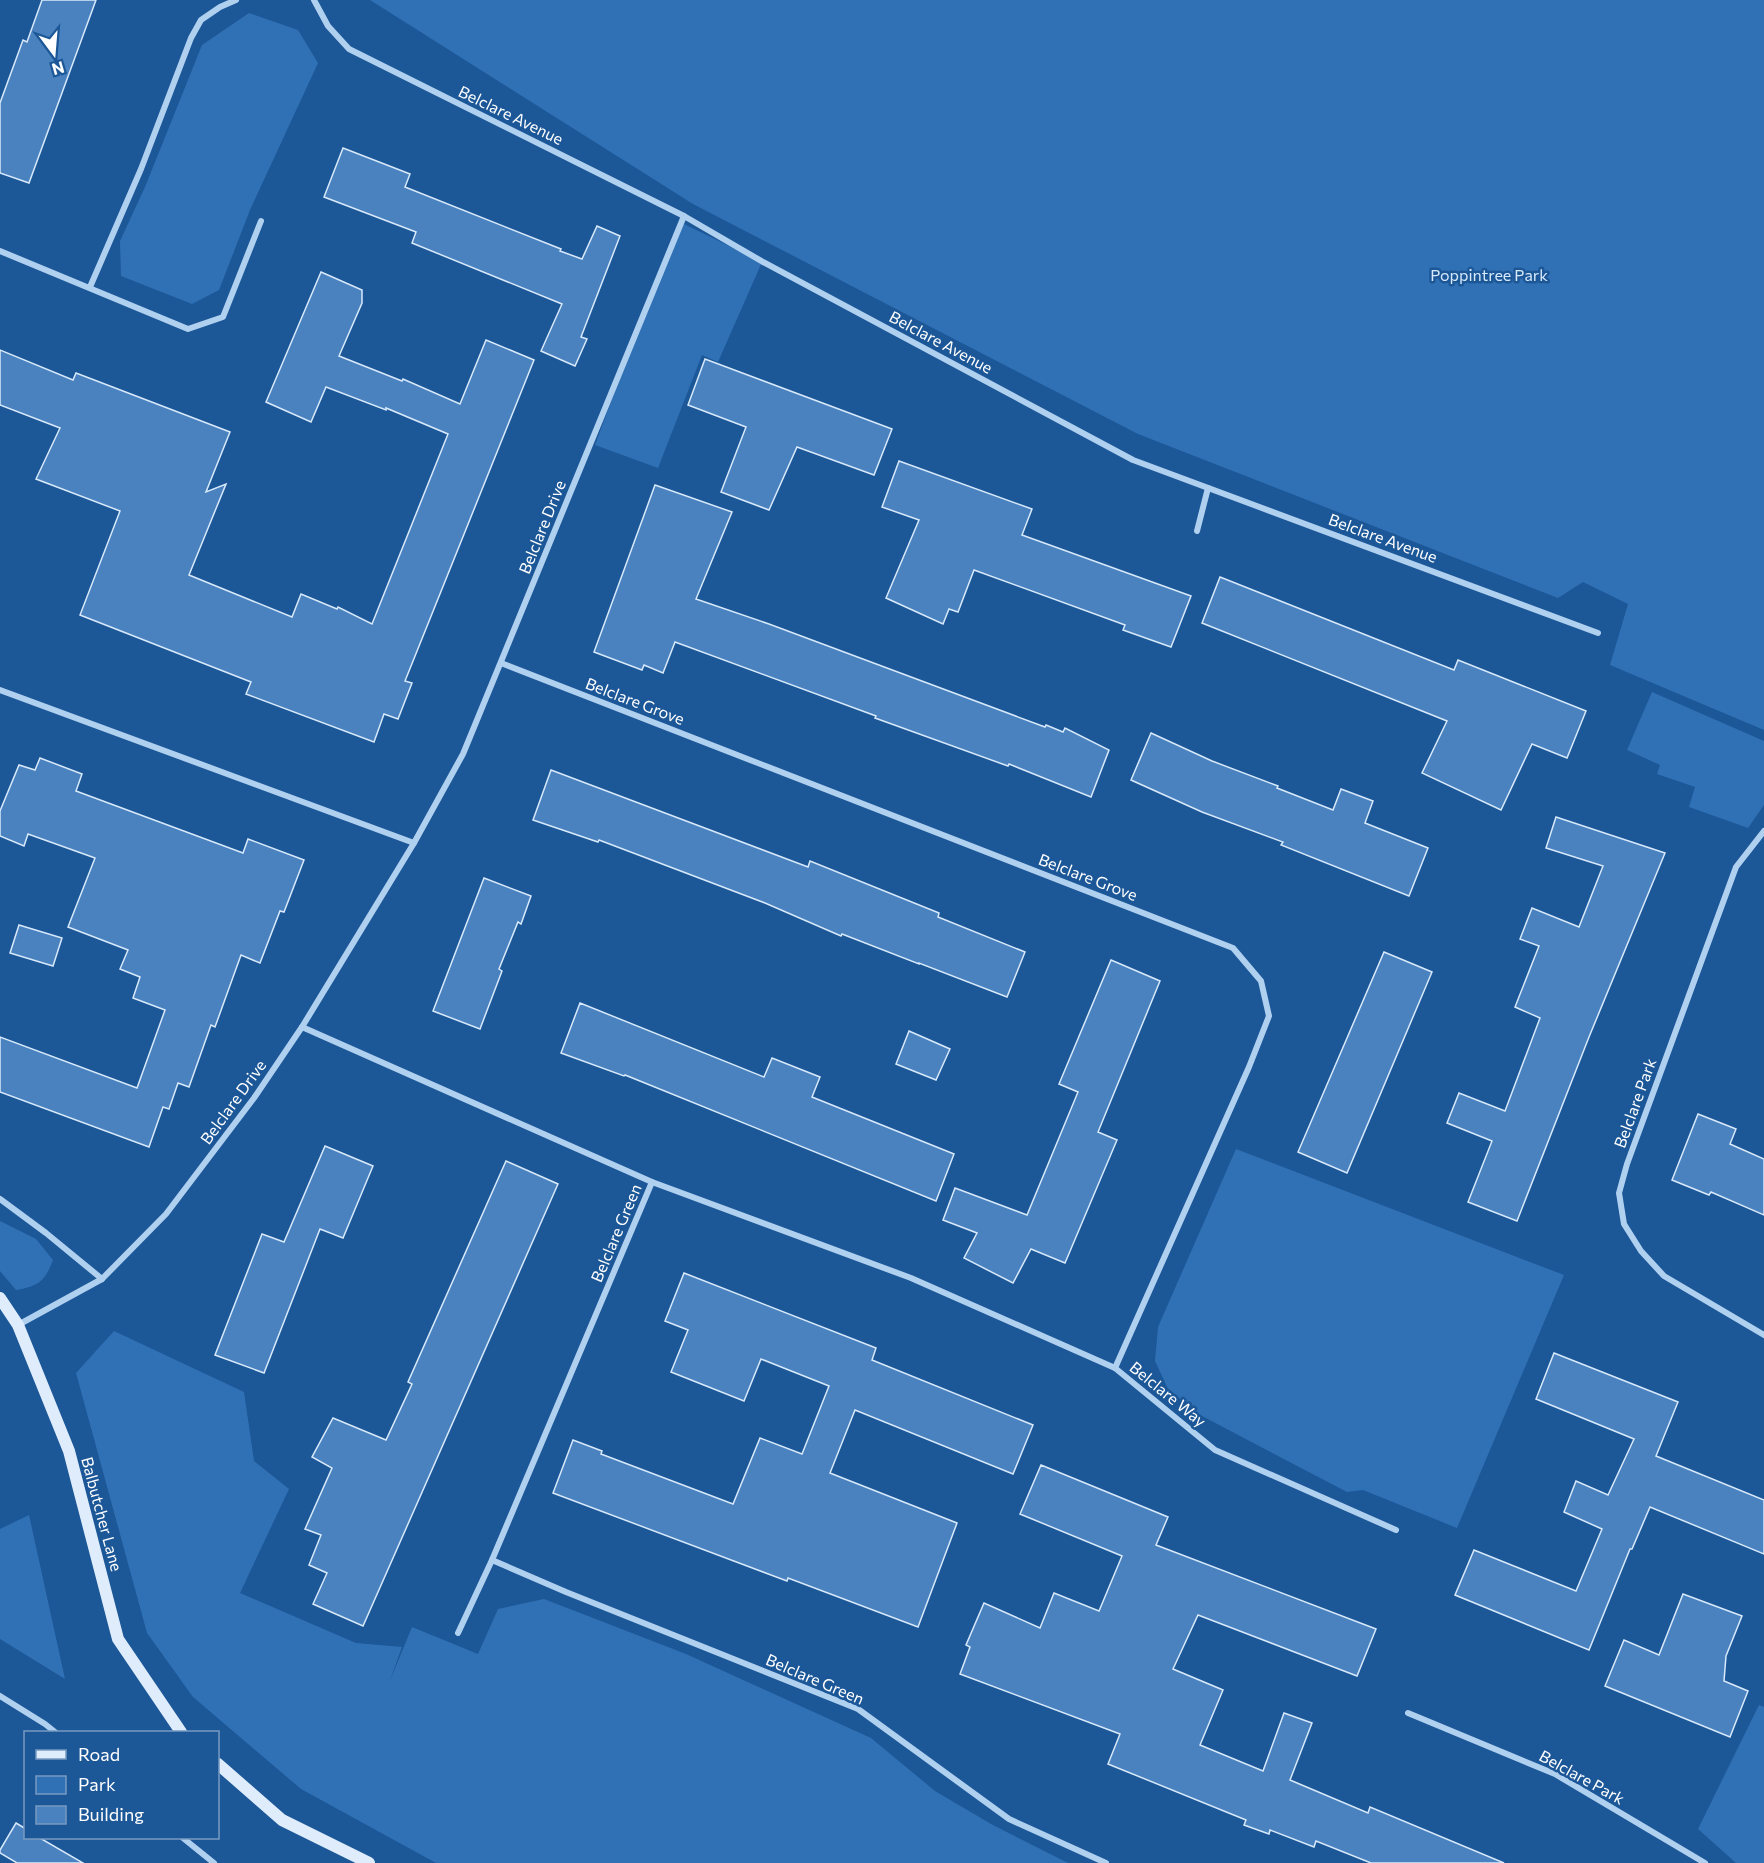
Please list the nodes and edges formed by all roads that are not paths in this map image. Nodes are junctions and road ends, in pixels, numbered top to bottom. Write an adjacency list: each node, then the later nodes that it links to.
1 (236, 0): 6 (street)
2 (314, 0): 3 (street, Belclare Avenue)
3 (684, 216): 7 (street, Belclare Avenue); 10 (street, Belclare Drive)
4 (261, 221): 6 (street)
5 (0, 251): 6 (street)
6 (90, 287)
7 (1208, 488): 8 (street); 9 (street, Belclare Avenue)
8 (1197, 531)
9 (1598, 633)
10 (501, 663): 13 (street, Belclare Drive); 22 (street, Belclare Grove)
11 (0, 690): 13 (street)
12 (1764, 831): 21 (street, Belclare Park)
13 (414, 843): 14 (street, Belclare Drive)
14 (302, 1027): 15 (street, Belclare Green); 17 (street, Belclare Drive)
15 (652, 1182): 18 (street, Belclare Green); 24 (street, Belclare Green)
16 (0, 1198): 17 (street)
17 (102, 1279): 20 (street, Belclare Drive)
18 (920, 1282): 22 (street, Belclare Way)
19 (0, 1298): 20 (street, Balbutcher Lane)
20 (18, 1325): 29 (street, Balbutcher Lane)
21 (1764, 1335)
22 (1115, 1368): 23 (street, Belclare Way)
23 (1396, 1530)
24 (492, 1560): 25 (street, Belclare Green); 34 (street, Belclare Green)
25 (458, 1632)
26 (0, 1696): 28 (street)
27 (1408, 1713): 35 (street, Belclare Park)
28 (54, 1731)
29 (180, 1731)
30 (219, 1765): 33 (street)
31 (184, 1839): 32 (street)
32 (214, 1863)
33 (369, 1863)
34 (1106, 1863)
35 (1705, 1863)

